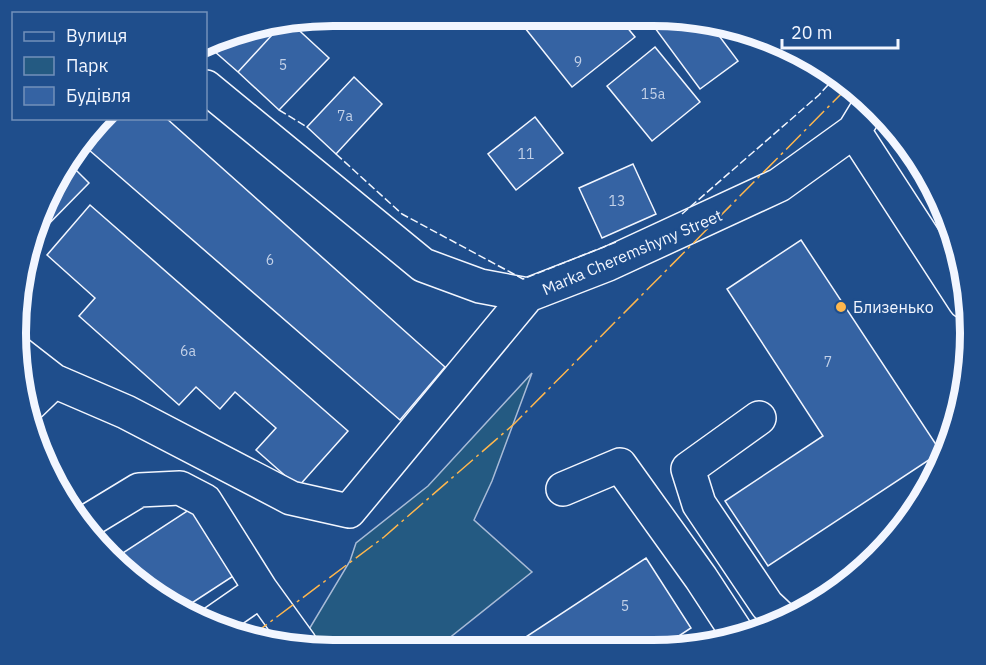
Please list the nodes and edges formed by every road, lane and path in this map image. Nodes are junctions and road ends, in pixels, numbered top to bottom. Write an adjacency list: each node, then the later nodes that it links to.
1 (207, 88): 5 (street, Marka Cheremshyny Street)
2 (866, 111): 3 (street, Marka Cheremshyny Street)
3 (854, 131): 4 (street); 5 (street, Marka Cheremshyny Street)
4 (958, 291)
5 (528, 295): 7 (street)
6 (27, 360): 7 (street)
7 (54, 381): 8 (street)
8 (33, 401)
9 (759, 418): 13 (street)
10 (564, 489): 15 (street)
11 (89, 520): 12 (street)
12 (261, 590): 14 (street); 16 (street)
13 (776, 614)
14 (221, 618)
15 (733, 629)
16 (295, 637)

